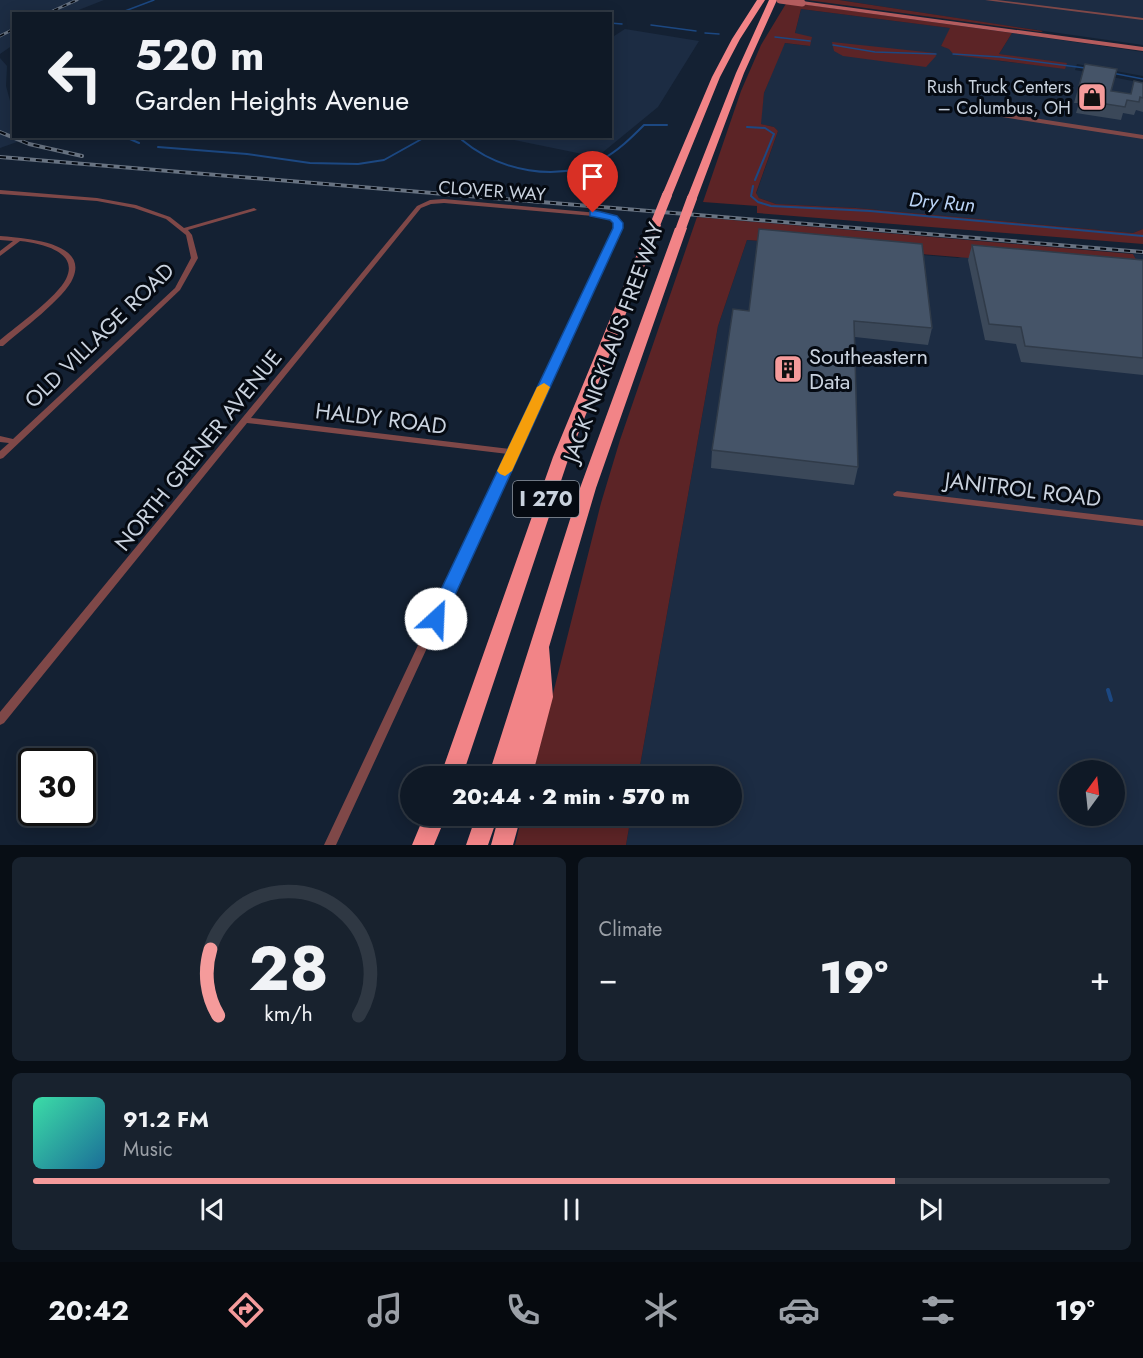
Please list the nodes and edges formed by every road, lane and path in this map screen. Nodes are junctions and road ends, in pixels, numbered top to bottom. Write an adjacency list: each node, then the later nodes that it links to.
1 (753, 0): 8 (highway)
2 (761, 0): 8 (highway, JACK NICKLAUS FREEWAY / I 270)
3 (773, 0): 10 (highway, JACK NICKLAUS FREEWAY / I 270)
4 (781, 0): 6 (main road, bridge); 10 (highway)
5 (987, 0): 7 (street)
6 (801, 1): 9 (main road)
7 (1143, 19)
8 (736, 39): 30 (highway, JACK NICKLAUS FREEWAY / I 270, bridge)
9 (1143, 49)
10 (743, 64): 28 (highway, JACK NICKLAUS FREEWAY / I 270, bridge)
11 (970, 113): 12 (street)
12 (1143, 137)
13 (0, 192): 16 (street)
14 (425, 203): 21 (street, NORTH GRENER AVENUE); 24 (street, CLOVER WAY)
15 (254, 210): 16 (street)
16 (186, 229): 23 (street, OLD VILLAGE ROAD)
17 (0, 238): 18 (street)
18 (18, 240): 19 (street); 20 (street)
19 (0, 254)
20 (0, 344)
21 (245, 420): 24 (street, HALDY ROAD); 29 (street, NORTH GRENER AVENUE)
22 (0, 439): 23 (street)
23 (15, 442): 25 (street, OLD VILLAGE ROAD)
24 (513, 452): 37 (street)
25 (0, 456)
26 (897, 494): 27 (street, JANITROL ROAD)
27 (1143, 523)
28 (541, 639): 31 (highway, JACK NICKLAUS FREEWAY / I 270); 32 (highway)
29 (0, 720)
30 (455, 766)
31 (502, 766)
32 (524, 766)
33 (432, 826): 38 (highway)
34 (433, 826): 39 (highway)
35 (484, 826): 40 (highway)
36 (507, 826): 41 (highway)
37 (330, 845)
38 (423, 845)
39 (428, 845)
40 (477, 845)
41 (502, 845)

